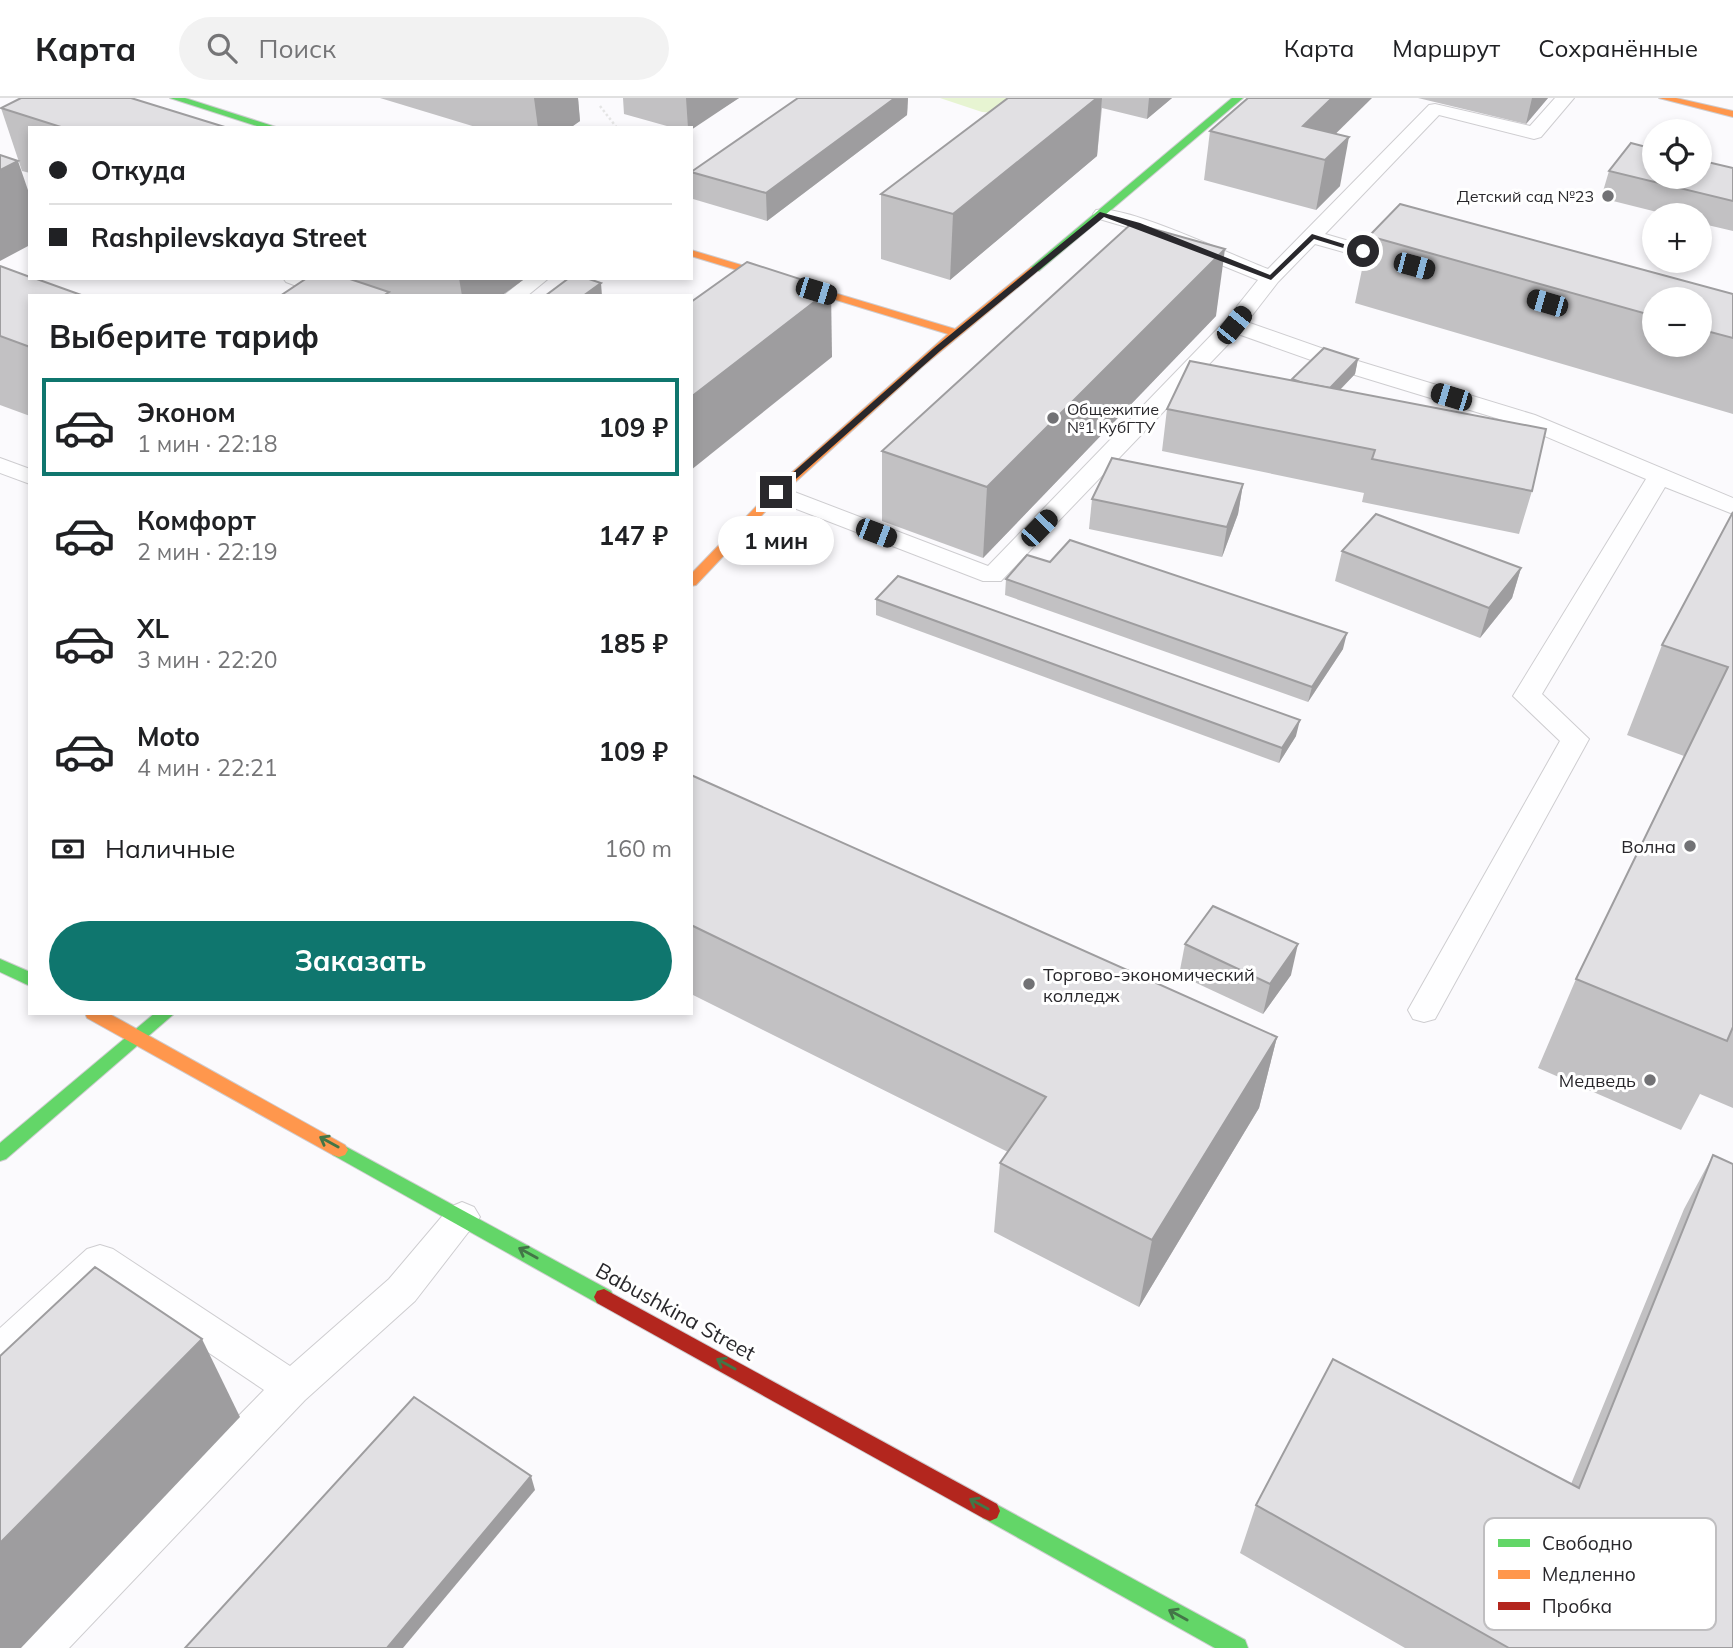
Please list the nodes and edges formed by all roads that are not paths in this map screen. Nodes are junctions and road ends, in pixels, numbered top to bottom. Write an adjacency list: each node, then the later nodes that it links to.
1 (176, 98): 6 (street)
2 (1238, 98): 7 (street)
3 (1565, 98): 8 (lane)
4 (1664, 98): 5 (street)
5 (1733, 114)
6 (267, 126)
7 (1103, 214): 11 (lane); 17 (street)
8 (1312, 237): 10 (lane); 11 (lane)
9 (693, 254): 17 (street)
10 (1428, 270)
11 (1271, 278): 16 (lane)
12 (299, 280): 14 (lane)
13 (536, 280): 15 (lane)
14 (338, 294)
15 (516, 294)
16 (1234, 325): 20 (lane); 21 (lane)
17 (956, 333): 21 (street)
18 (0, 465): 19 (lane)
19 (28, 476)
20 (1660, 476): 22 (lane); 26 (lane)
21 (776, 492): 23 (street)
22 (1733, 507)
23 (694, 577)
24 (0, 965): 25 (street)
25 (28, 980)
26 (1424, 1010)
27 (97, 1015): 29 (street, Babushkina Street)
28 (164, 1015): 29 (street)
29 (138, 1036): 30 (street); 31 (street, Babushkina Street, one-way to 29)
30 (0, 1154)
31 (462, 1217): 33 (lane); 35 (street, Babushkina Street, one-way to 31)
32 (0, 1351): 33 (lane)
33 (292, 1388): 34 (lane)
34 (40, 1648)
35 (1237, 1648)

